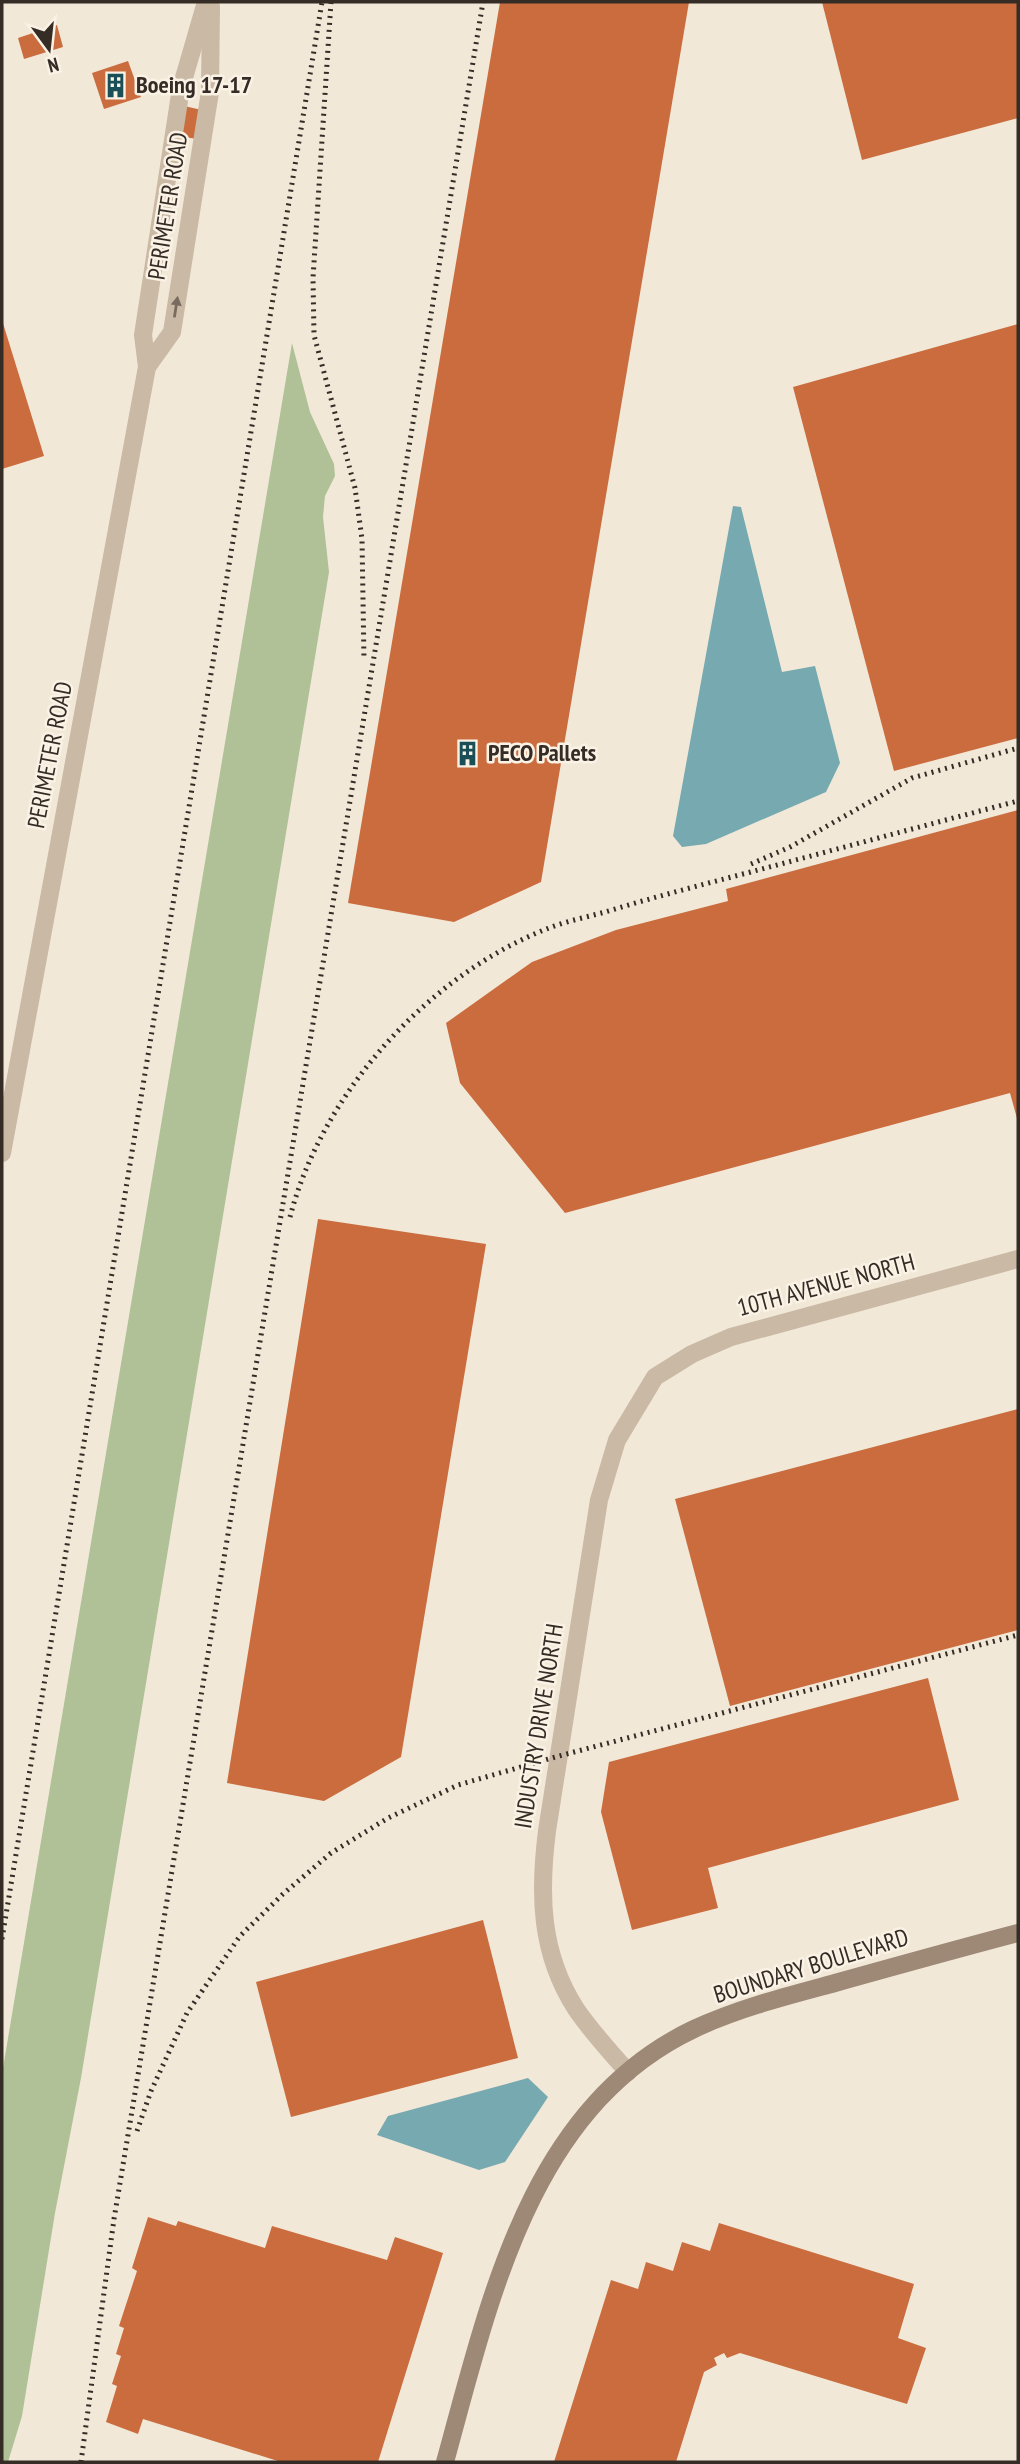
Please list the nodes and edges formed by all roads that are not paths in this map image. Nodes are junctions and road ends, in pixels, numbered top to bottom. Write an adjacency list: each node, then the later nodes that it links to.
1 (209, 2): 2 (street, PERIMETER ROAD); 2 (street, PERIMETER ROAD, one-way to 1)
2 (147, 367): 3 (street, PERIMETER ROAD)
3 (2, 1153)
4 (1018, 1259): 5 (street, 10TH AVENUE NORTH)
5 (655, 1377): 7 (street, INDUSTRY DRIVE NORTH)
6 (1018, 1933): 7 (street, BOUNDARY BOULEVARD)
7 (628, 2072): 8 (street, BOUNDARY BOULEVARD)
8 (445, 2462)

